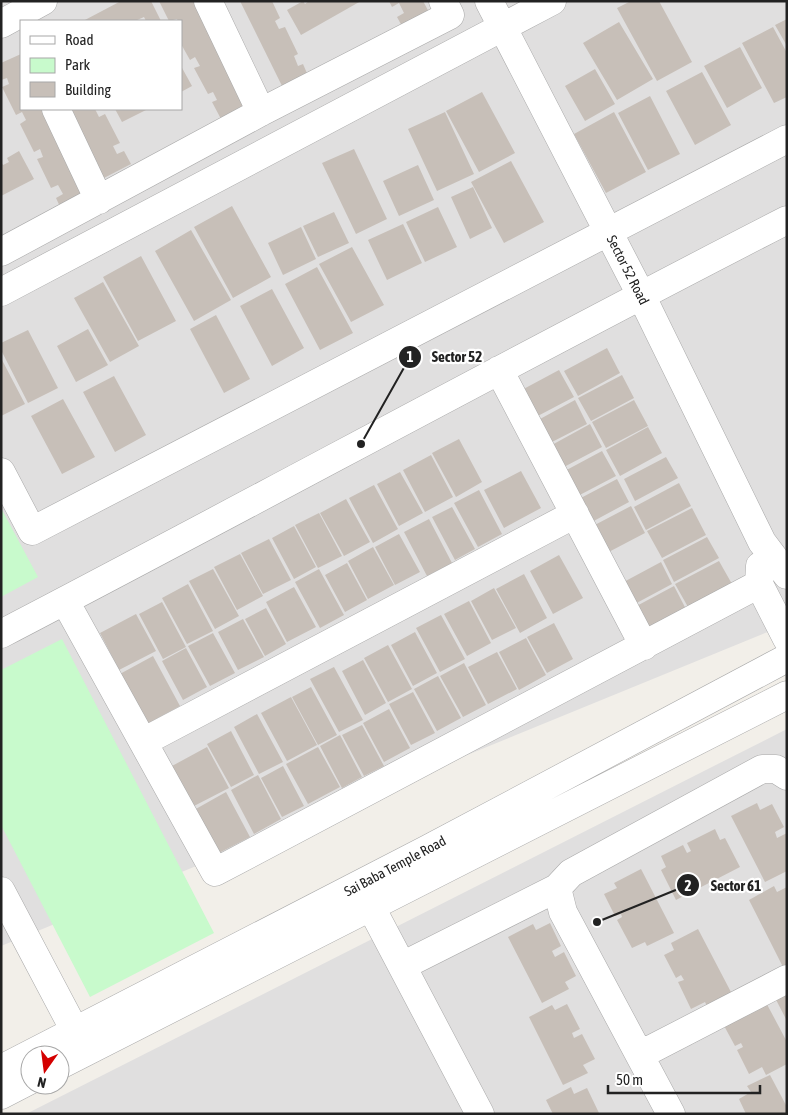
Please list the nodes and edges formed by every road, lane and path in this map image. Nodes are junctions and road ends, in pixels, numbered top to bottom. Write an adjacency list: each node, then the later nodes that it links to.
1 (42, 1): 6 (street)
2 (208, 1): 9 (street)
3 (443, 1): 9 (street)
4 (489, 1): 7 (street, Sector 52 Road)
5 (552, 1): 7 (street)
6 (10, 19)
7 (502, 27): 13 (street, Sector 52 Road); 15 (street)
8 (56, 110): 11 (street)
9 (261, 112): 11 (street)
10 (787, 139): 13 (street)
11 (99, 200): 14 (street)
12 (787, 220): 16 (street)
13 (608, 232): 16 (street, Sector 52 Road); 18 (street)
14 (1, 252)
15 (1, 292)
16 (641, 295): 17 (street); 20 (street, Sector 52 Road)
17 (499, 370): 19 (street); 23 (street)
18 (1, 472)
19 (575, 514): 26 (street); 29 (street)
20 (762, 542): 21 (street, Sector 52 Road); 22 (street)
21 (787, 575)
22 (759, 584): 25 (street); 26 (street)
23 (65, 601): 24 (street); 29 (street)
24 (1, 634)
25 (787, 639)
26 (644, 646): 29 (street)
27 (787, 658): 33 (street, Sai Baba Temple Road)
28 (787, 695): 33 (street, Sai Baba Temple Road)
29 (143, 742)
30 (787, 776): 31 (street)
31 (558, 888): 34 (street); 37 (street)
32 (1, 891): 36 (street)
33 (365, 896): 34 (street); 36 (street, Sai Baba Temple Road); 38 (street, Sai Baba Temple Road)
34 (402, 966): 42 (street)
35 (787, 979): 37 (street)
36 (75, 1031): 39 (street, Sai Baba Temple Road)
37 (640, 1055): 43 (street)
38 (70, 1059)
39 (1, 1069)
40 (20, 1085): 41 (street)
41 (1, 1095)
42 (480, 1114)
43 (671, 1114)

